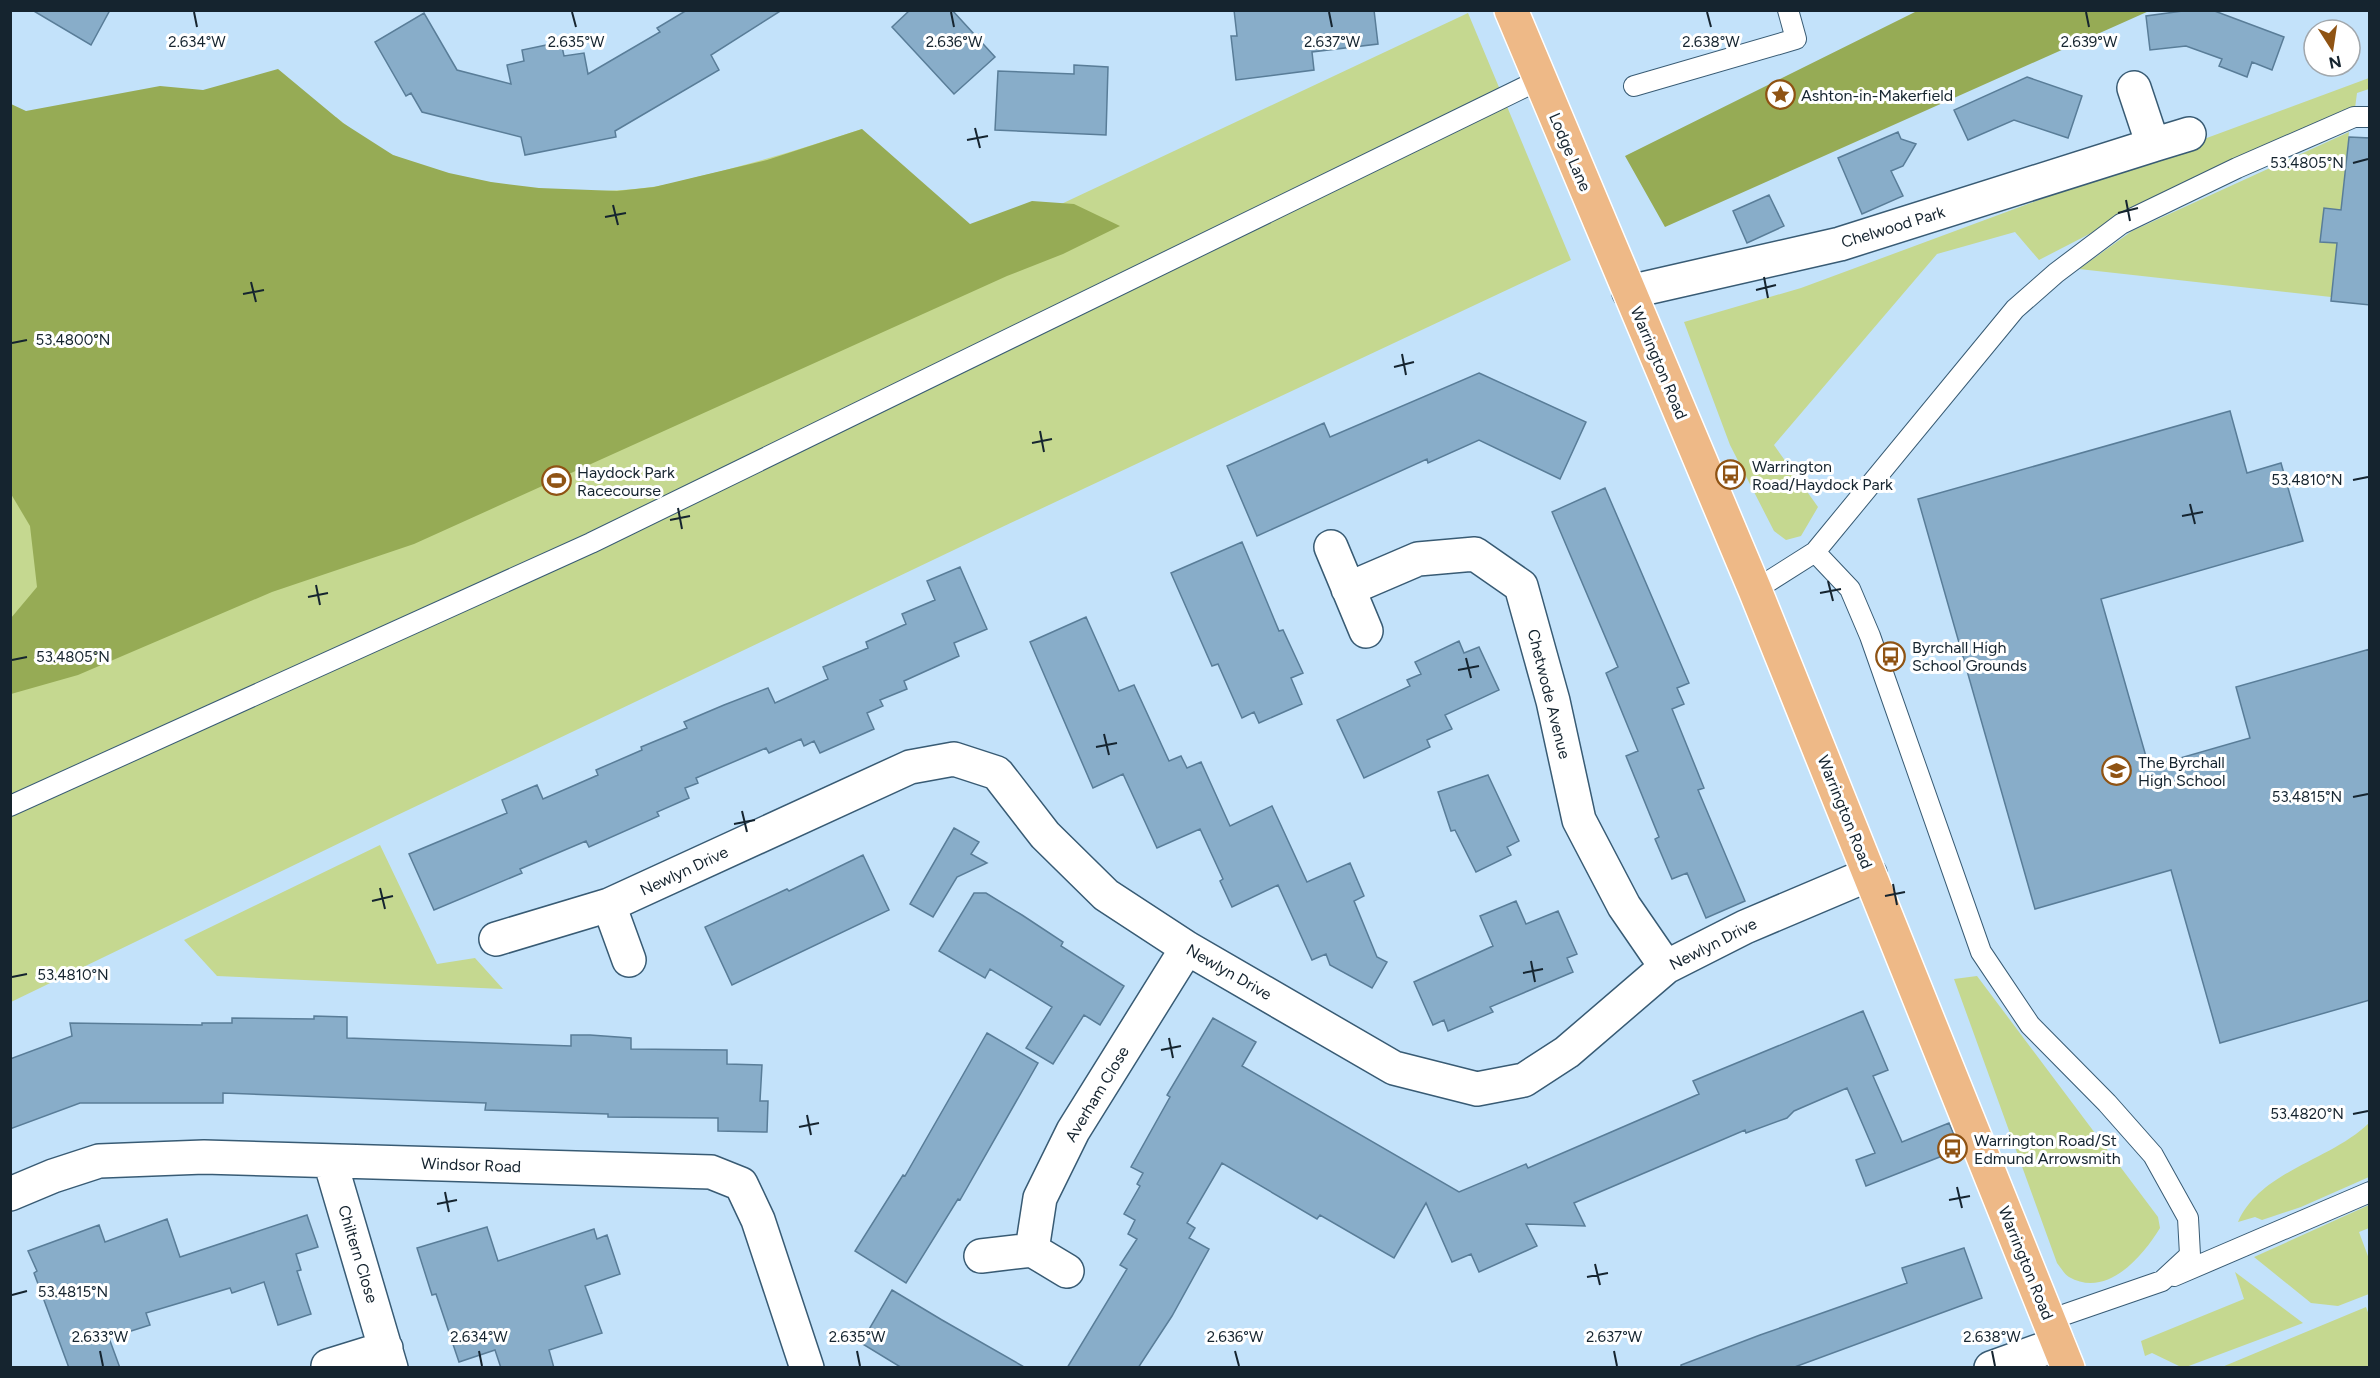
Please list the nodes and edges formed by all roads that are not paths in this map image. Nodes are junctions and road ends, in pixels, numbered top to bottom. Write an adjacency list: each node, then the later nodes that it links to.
1 (1511, 10): 3 (main road, Lodge Lane)
2 (1788, 10): 4 (lane)
3 (1539, 80): 9 (main road, Lodge Lane); 15 (lane)
4 (1634, 86)
5 (2134, 88): 8 (street)
6 (2370, 117): 11 (lane)
7 (2189, 134): 8 (street, Chelwood Park)
8 (2153, 145): 9 (street, Chelwood Park)
9 (1629, 292): 13 (main road, Warrington Road)
10 (1331, 547): 12 (street)
11 (1815, 552): 13 (lane); 28 (lane)
12 (1348, 589): 14 (street); 21 (street, Chetwode Avenue)
13 (1755, 590): 16 (main road, Warrington Road)
14 (1366, 631)
15 (10, 806)
16 (1870, 874): 21 (street, Newlyn Drive); 29 (main road, Warrington Road)
17 (609, 905): 18 (street, Newlyn Drive); 19 (street, Newlyn Drive); 20 (street)
18 (496, 939)
19 (1187, 948): 21 (street, Newlyn Drive); 25 (street, Averham Close)
20 (629, 960)
21 (1666, 967)
22 (330, 1161): 24 (street, Windsor Road); 30 (street, Chiltern Close); 32 (street, Windsor Road)
23 (2370, 1192): 28 (lane)
24 (10, 1194)
25 (1032, 1250): 26 (street); 27 (street)
26 (981, 1256)
27 (1067, 1271)
28 (2162, 1281): 29 (lane)
29 (2058, 1344): 33 (street)
30 (388, 1358): 31 (street, Chiltern Close)
31 (328, 1366)
32 (807, 1368)
33 (1991, 1368)

